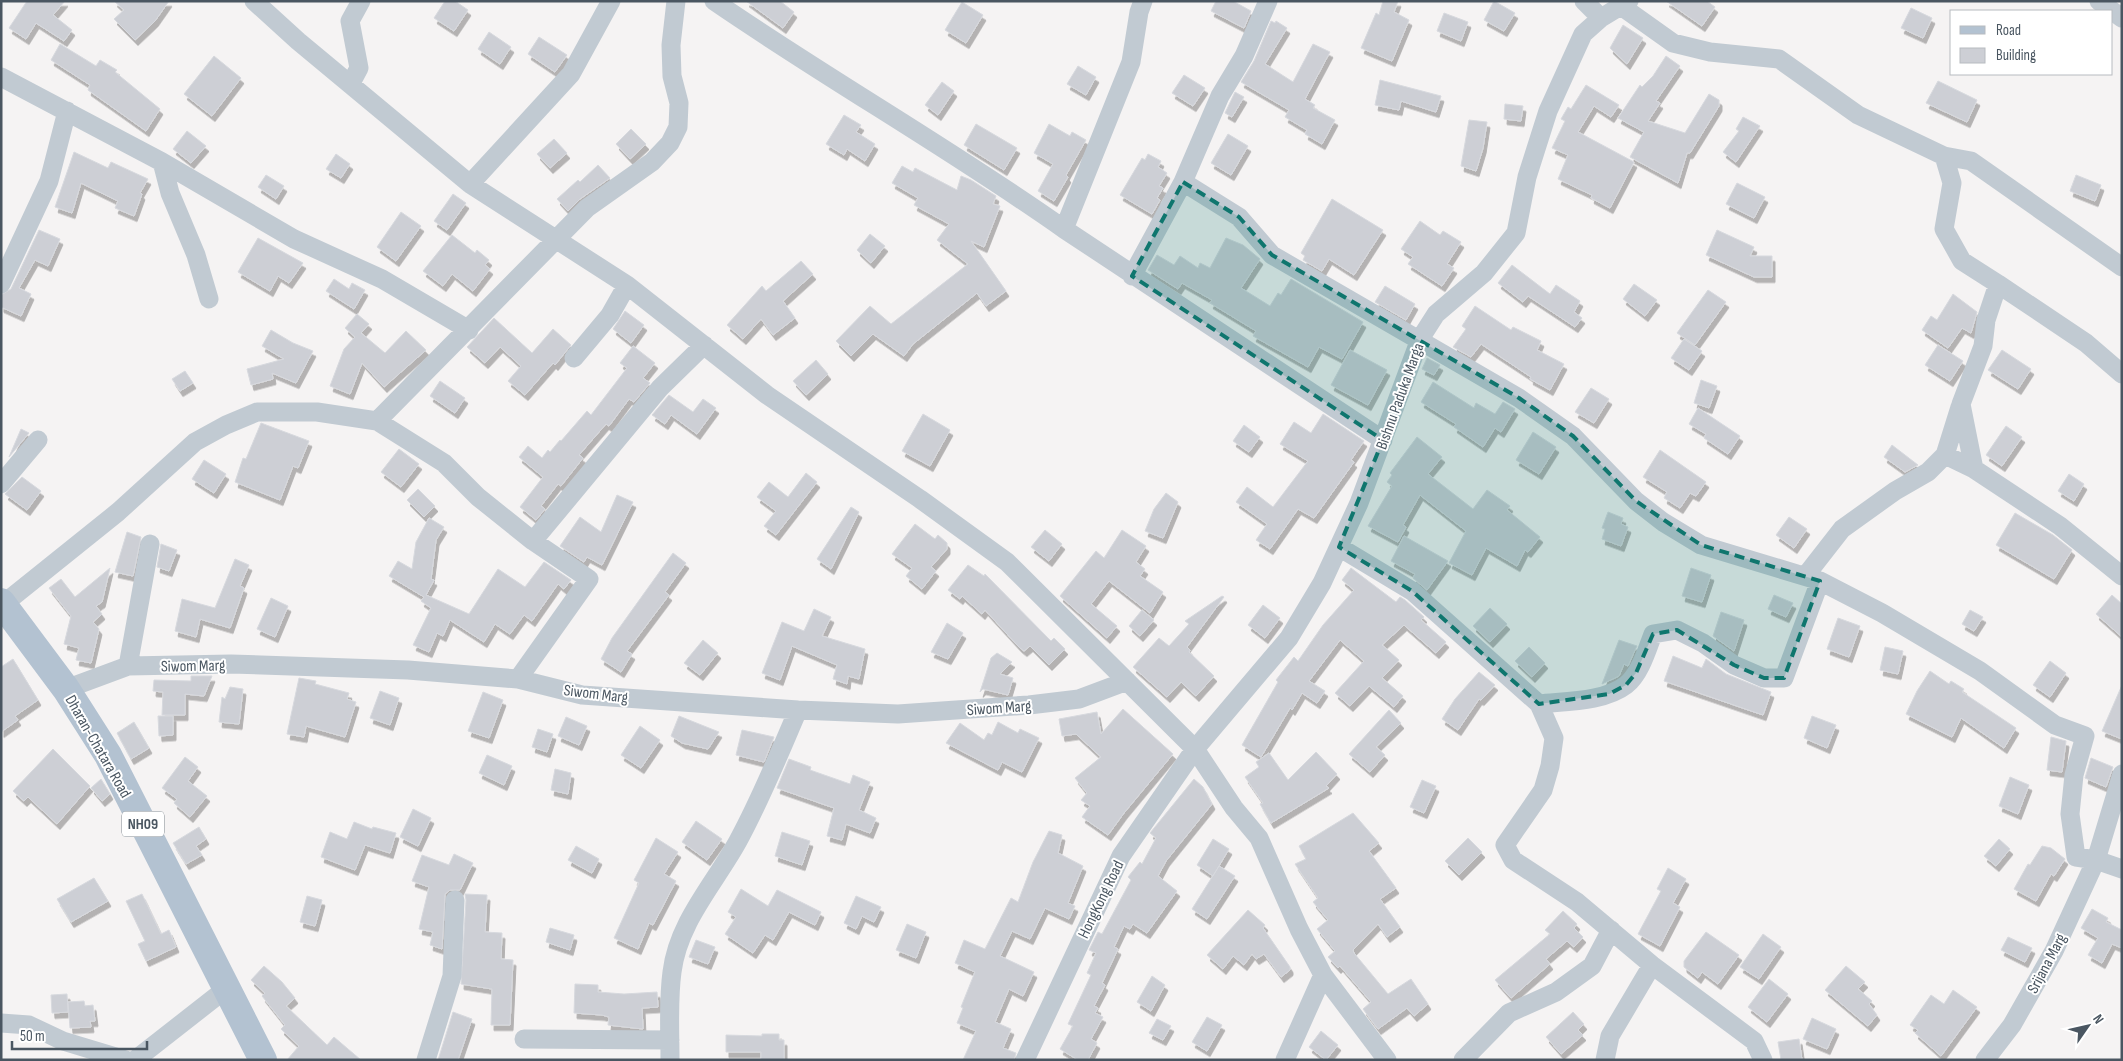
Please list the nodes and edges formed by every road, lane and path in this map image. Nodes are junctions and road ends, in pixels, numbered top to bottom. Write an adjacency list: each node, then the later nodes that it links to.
1 (254, 1): 14 (street)
2 (361, 1): 14 (street)
3 (611, 1): 19 (street)
4 (676, 1): 21 (street)
5 (714, 1): 20 (street)
6 (1143, 1): 20 (street)
7 (1268, 1): 18 (street)
8 (1584, 1): 12 (street)
9 (2098, 1): 11 (street)
10 (1625, 4): 12 (street, Bishnu Paduka Marga); 16 (street)
11 (2111, 10)
12 (1601, 18): 29 (street, Bishnu Paduka Marga)
13 (1, 77): 15 (street)
14 (350, 82): 19 (street)
15 (67, 110): 17 (street); 24 (street)
16 (1944, 156): 22 (street); 25 (street)
17 (162, 162): 27 (street); 28 (street)
18 (1183, 182): 23 (street); 29 (street)
19 (470, 184): 21 (street)
20 (1064, 230): 23 (street)
21 (558, 239): 26 (street); 28 (street)
22 (2122, 266)
23 (1132, 276): 36 (street)
24 (1, 284)
25 (1998, 284): 32 (street); 33 (street)
26 (627, 285): 30 (street); 31 (street)
27 (209, 299)
28 (469, 330): 34 (street)
29 (1420, 339): 36 (street, Bishnu Paduka Marga); 44 (street)
30 (704, 345): 40 (street); 48 (street)
31 (574, 358)
32 (2122, 374)
33 (1961, 404): 37 (street); 38 (street)
34 (377, 422): 40 (street); 45 (street)
35 (38, 440): 39 (street)
36 (1383, 440): 42 (street, Bishnu Paduka Marga)
37 (1945, 455): 38 (street); 44 (street)
38 (1974, 469): 43 (street)
39 (1, 484)
40 (533, 541): 47 (street)
41 (150, 544): 46 (street)
42 (1339, 547): 50 (street); 52 (street, Bishnu Paduka Marga)
43 (2122, 576)
44 (1814, 578): 50 (street); 54 (street)
45 (2, 604): 49 (main road, Dharan-Chatara Road / NH09)
46 (128, 666): 47 (street, Siwom Marg); 49 (street, Siwom Marg)
47 (518, 679): 51 (street, Siwom Marg)
48 (1126, 681): 51 (street, Siwom Marg); 52 (street)
49 (66, 689): 60 (main road, Dharan-Chatara Road / NH09)
50 (1539, 704): 57 (street)
51 (798, 710): 63 (street)
52 (1195, 749): 59 (street); 69 (street, HongKong Road)
53 (2122, 774): 54 (street, Srijana Marg)
54 (2096, 860): 55 (street); 75 (street, Srijana Marg)
55 (2122, 869)
56 (455, 900): 67 (street)
57 (1611, 930): 58 (street); 72 (street)
58 (1652, 965): 73 (street); 74 (street)
59 (1323, 975): 70 (street); 71 (street)
60 (227, 988): 65 (street); 66 (main road, Dharan-Chatara Road / NH09)
61 (1, 1023): 64 (street)
62 (524, 1039): 63 (street)
63 (670, 1040): 68 (street)
64 (126, 1060)
65 (135, 1060)
66 (263, 1060)
67 (426, 1060)
68 (670, 1060)
69 (1025, 1060)
70 (1285, 1060)
71 (1387, 1060)
72 (1463, 1060)
73 (1604, 1060)
74 (1763, 1060)
75 (1984, 1060)

